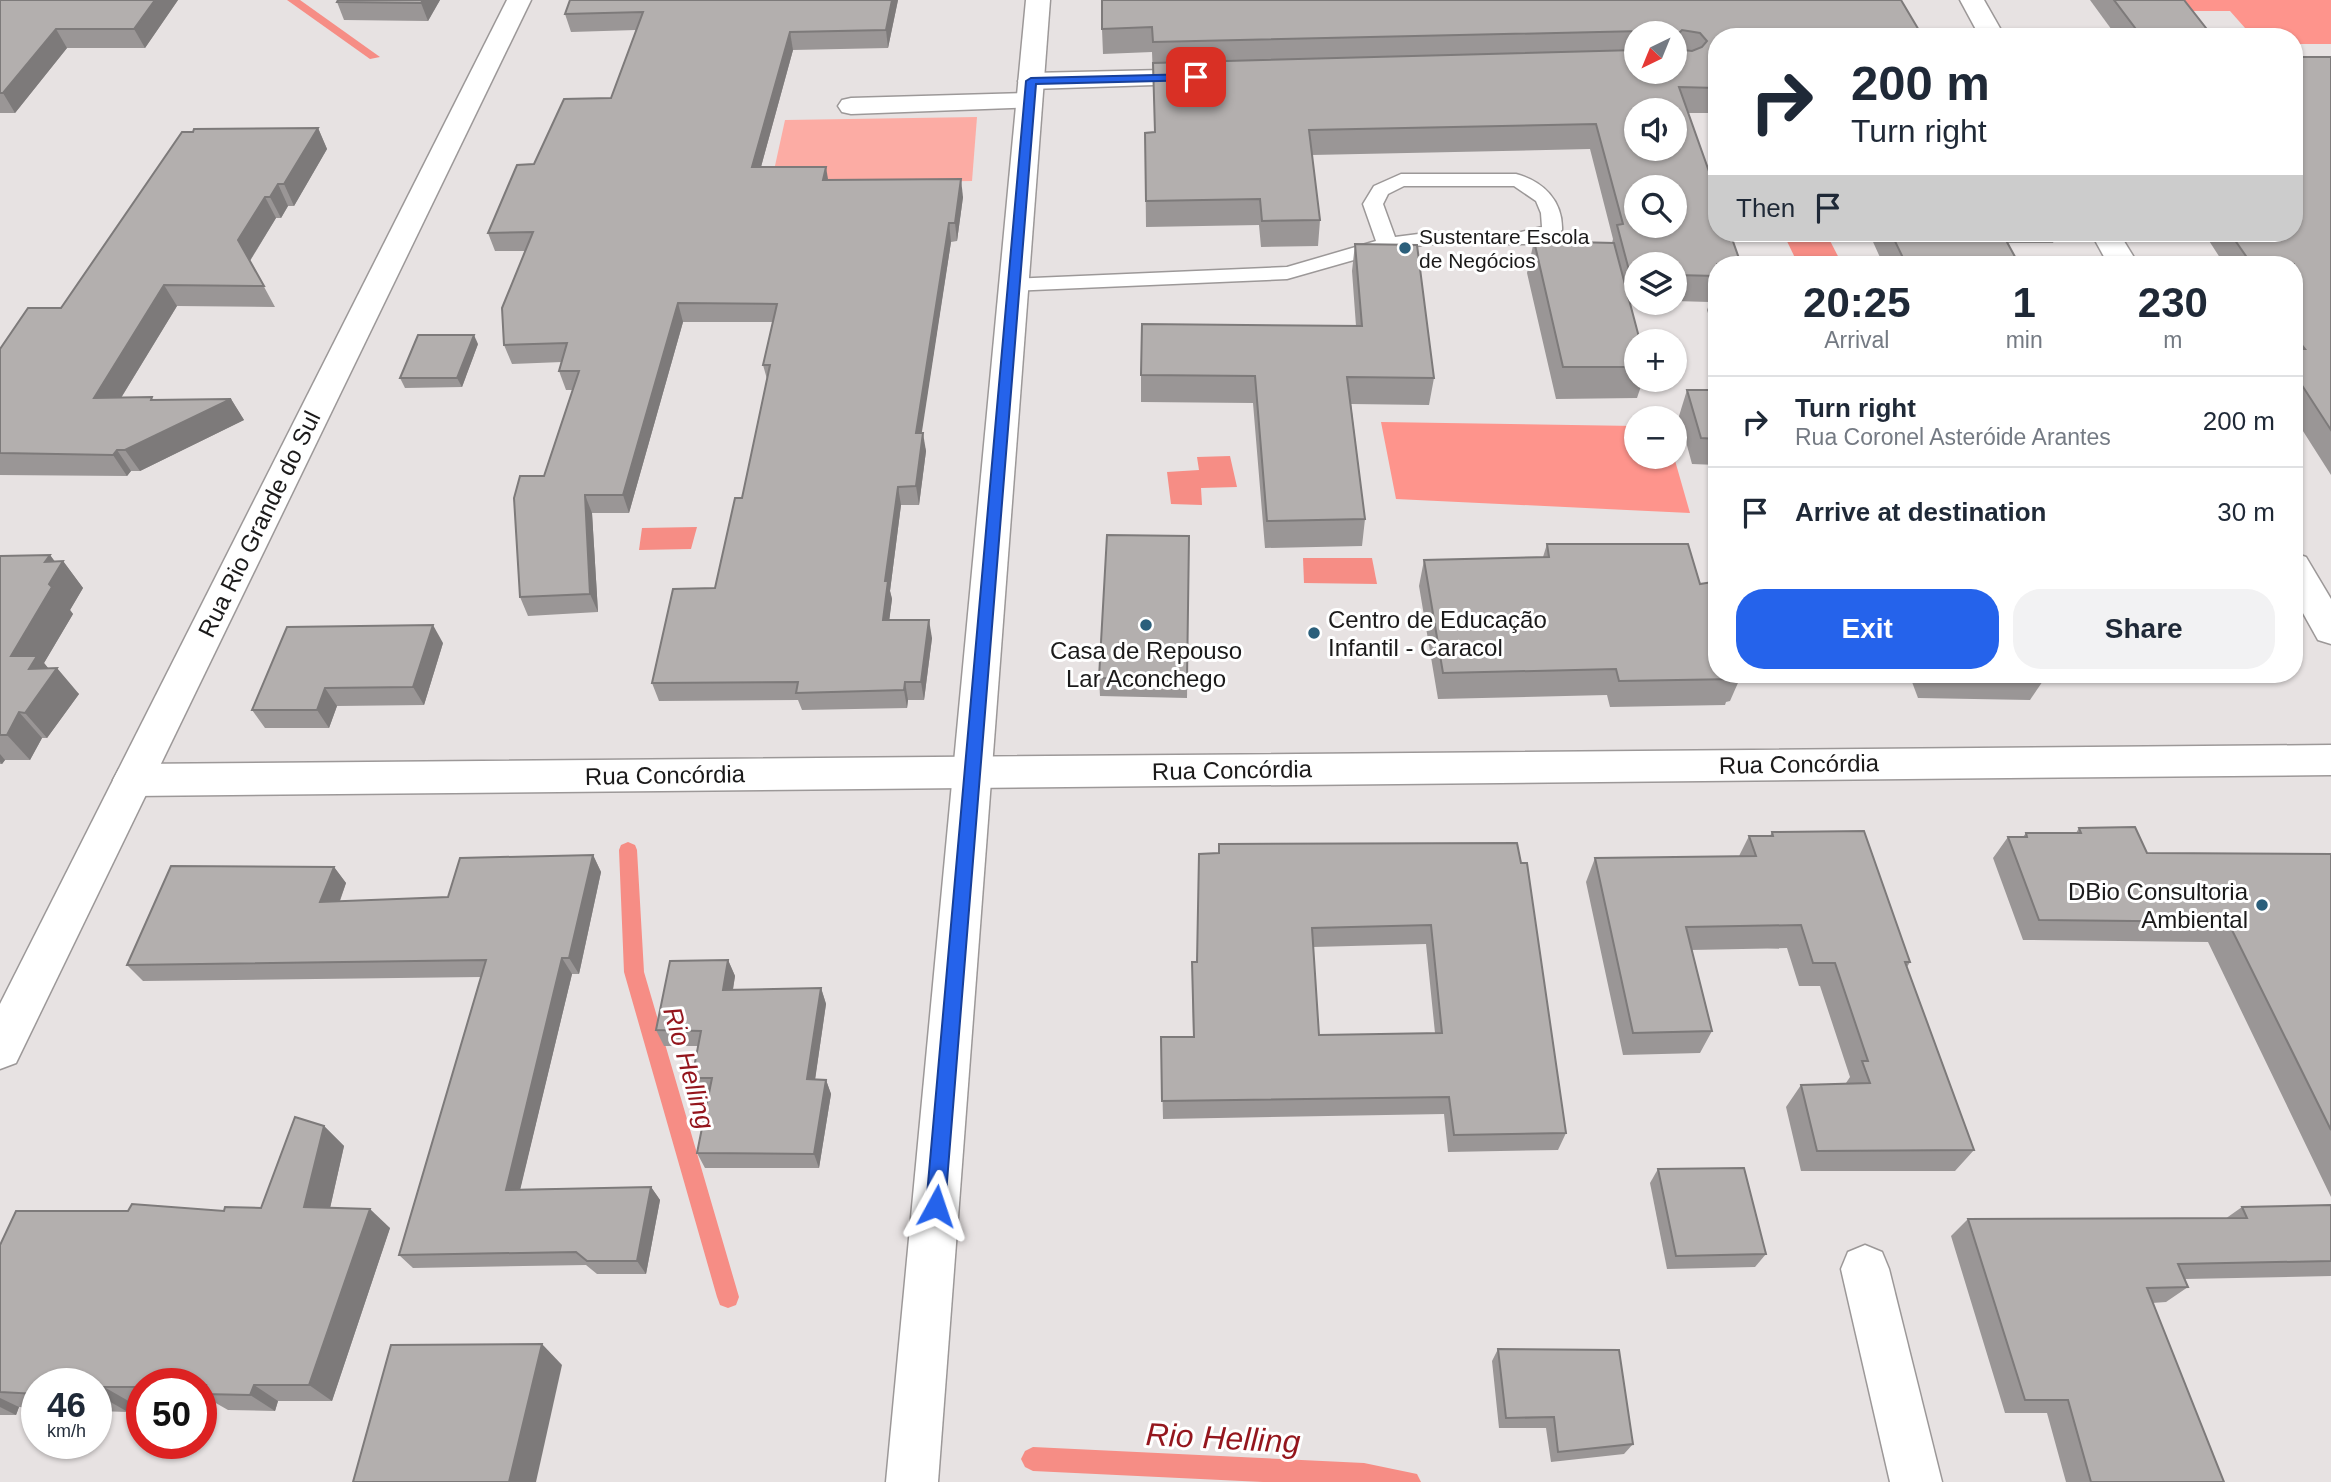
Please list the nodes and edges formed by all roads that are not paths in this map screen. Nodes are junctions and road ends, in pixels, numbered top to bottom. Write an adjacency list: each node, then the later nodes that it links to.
1 (519, 0): 14 (main road, Rua Rio Grande do Sul)
2 (1038, 0): 6 (main road)
3 (1972, 0): 4 (main road)
4 (1988, 28)
5 (1238, 76): 6 (main road)
6 (1030, 91): 7 (main road); 9 (main road)
7 (851, 106)
8 (1387, 243): 8 (lane); 9 (lane)
9 (1013, 285): 13 (main road)
10 (2303, 582): 11 (main road)
11 (2331, 630)
12 (2331, 760): 13 (main road, Rua Concórdia)
13 (972, 772): 14 (main road, Rua Concórdia); 17 (main road)
14 (133, 780): 15 (main road, Rua Rio Grande do Sul)
15 (0, 1049)
16 (1865, 1269): 18 (main road)
17 (912, 1482)
18 (1916, 1482)

